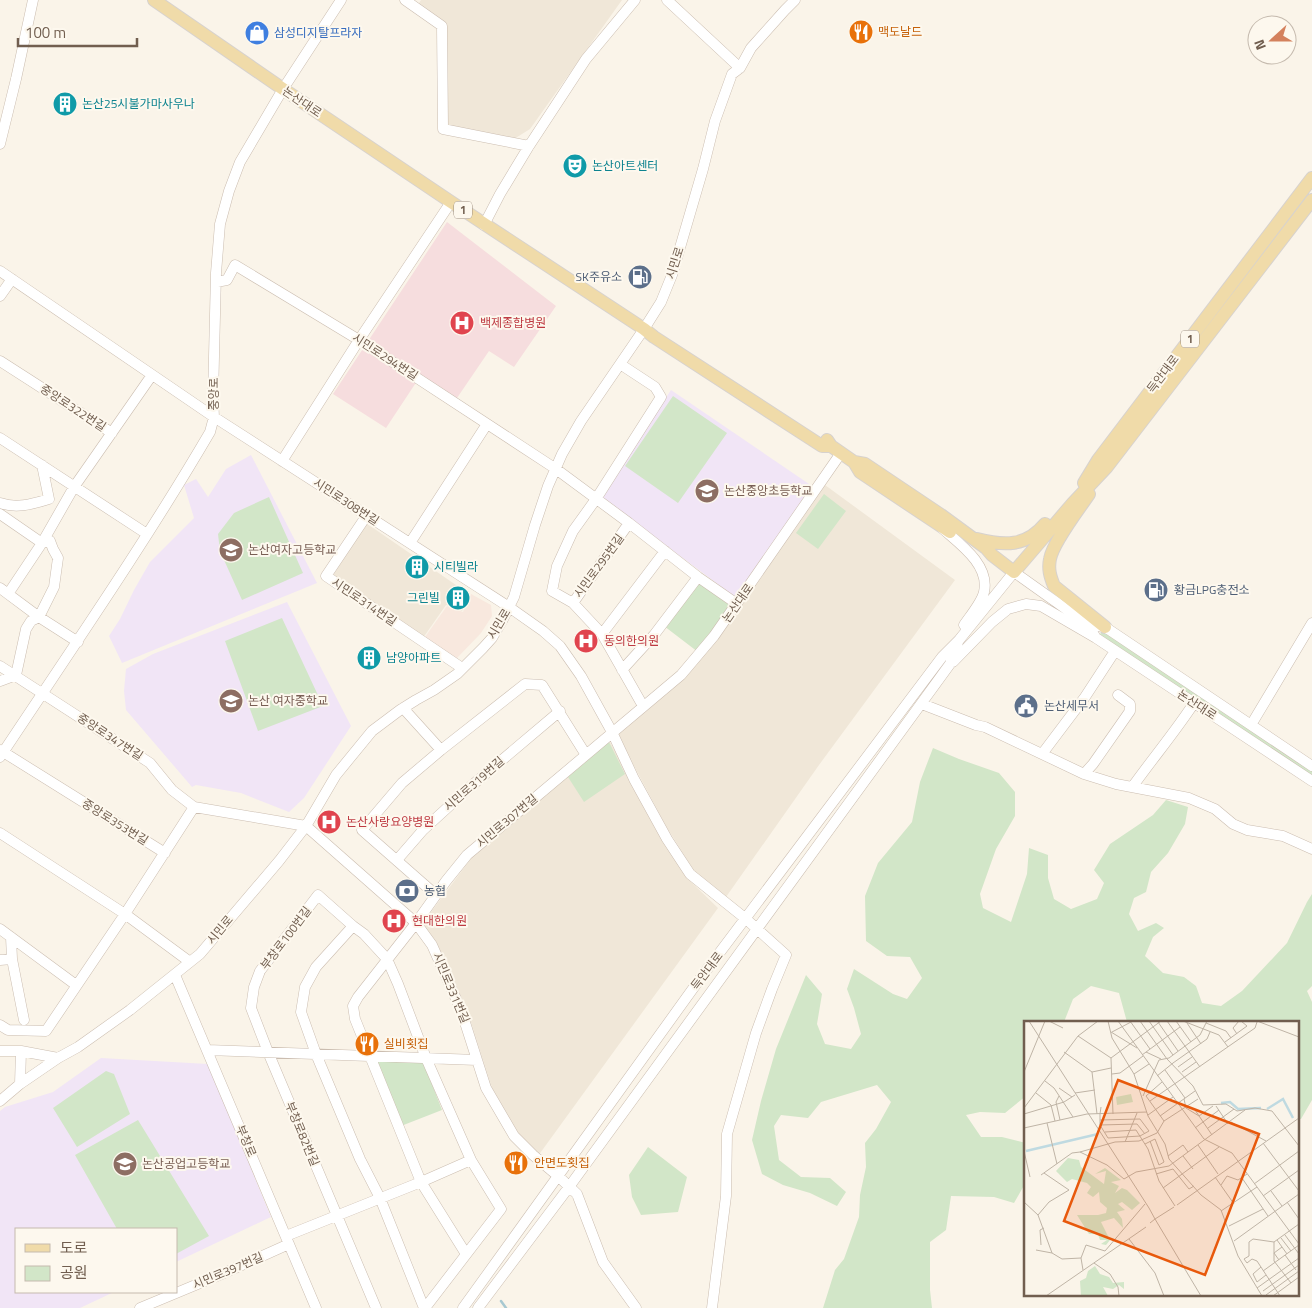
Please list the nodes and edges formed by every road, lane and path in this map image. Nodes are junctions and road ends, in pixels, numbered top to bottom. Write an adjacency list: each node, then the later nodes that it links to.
1 (33, 0): 10 (street)
2 (154, 0): 9 (main road, 논산대로 / 1)
3 (340, 0): 9 (street, 중앙로)
4 (635, 0): 11 (street)
5 (666, 0): 8 (street)
6 (795, 0): 8 (street, 시민로)
7 (408, 1): 11 (street)
8 (740, 68): 20 (street, 시민로)
9 (283, 89): 14 (main road, 논산대로 / 1); 18 (street, 중앙로)
10 (0, 144)
11 (529, 146): 15 (street)
12 (1312, 178): 32 (main road, 득안대로 / 1)
13 (1312, 200): 32 (main road, 득안대로 / 1)
14 (451, 202): 15 (main road, 논산대로 / 1); 21 (street)
15 (484, 225): 20 (main road, 논산대로 / 1)
16 (0, 271): 17 (street)
17 (12, 279): 19 (street); 24 (street)
18 (216, 282): 21 (street, 시민로294번길); 25 (street, 중앙로)
19 (0, 296)
20 (644, 329): 23 (street, 시민로); 29 (main road, 논산대로 / 1)
21 (359, 340): 26 (street, 시민로294번길); 30 (street)
22 (0, 362): 27 (street, 중앙로322번길)
23 (620, 364): 34 (street, 시민로); 36 (street, 시민로295번길)
24 (152, 375): 25 (street); 27 (street, 중앙로322번길)
25 (214, 417): 30 (street, 시민로308번길); 42 (street, 중앙로)
26 (487, 424): 34 (street, 시민로294번길); 45 (street)
27 (112, 433): 35 (street)
28 (0, 438): 33 (street)
29 (841, 453): 31 (main road, 논산대로 / 1); 52 (street, 논산대로)
30 (282, 461): 39 (street, 시민로308번길)
31 (854, 462): 40 (main road, 논산대로 / 1); 43 (main road, 논산대로 / 1)
32 (1102, 464): 43 (main road, 1); 48 (main road, 득안대로 / 1); 57 (main road)
33 (42, 465): 35 (street); 37 (street)
34 (556, 469): 36 (street, 시민로295번길); 53 (street, 시민로)
35 (74, 487): 42 (street); 44 (street)
36 (596, 499): 41 (street, 시민로295번길); 51 (street, 시민로295번길)
37 (0, 503)
38 (0, 514): 44 (street)
39 (367, 515): 45 (street, 시민로308번길); 66 (street, 시민로314번길)
40 (936, 522): 47 (main road, 논산대로 / 1); 63 (street)
41 (629, 523): 46 (street, 시민로295번길); 51 (street, 시민로295번길)
42 (147, 534): 61 (street, 중앙로)
43 (971, 537): 47 (main road, 논산대로 / 1)
44 (42, 543): 50 (street); 54 (street)
45 (410, 543): 53 (street, 시민로308번길)
46 (664, 551): 49 (street, 시민로295번길); 58 (street)
47 (992, 556): 48 (main road, 논산대로 / 1)
48 (1014, 572): 56 (street, 논산대로); 60 (street, 득안대로)
49 (698, 577): 52 (street, 시민로295번길); 67 (street)
50 (4, 591): 54 (street)
51 (573, 603): 58 (street)
52 (737, 604): 74 (street, 논산대로)
53 (510, 607): 66 (street, 시민로); 78 (street)
54 (39, 617): 61 (street); 68 (street)
55 (1312, 623): 77 (street)
56 (1088, 624): 57 (street, 논산대로); 59 (street, 논산대로)
57 (1105, 627): 77 (street, 논산대로)
58 (602, 634): 67 (street)
59 (1096, 638): 62 (street, 논산대로); 64 (street)
60 (959, 640): 63 (street, 득안대로); 64 (street, 득안대로)
61 (78, 642): 70 (street, 중앙로)
62 (1116, 651): 72 (street, 논산대로); 82 (street)
63 (942, 657): 95 (street, 득안대로)
64 (950, 664): 73 (street, 득안대로)
65 (0, 666): 68 (street, 중앙로347번길)
66 (462, 668): 75 (street, 시민로)
67 (622, 670): 74 (street)
68 (16, 676): 69 (street); 70 (street, 중앙로347번길)
69 (0, 681)
70 (43, 694): 80 (street, 중앙로); 87 (street, 중앙로347번길)
71 (1118, 695): 84 (street)
72 (1194, 703): 85 (street, 논산대로); 86 (street)
73 (922, 704): 82 (street); 99 (street, 득안대로)
74 (643, 706): 78 (street, 논산대로)
75 (403, 708): 79 (street); 88 (street, 시민로)
76 (560, 711): 79 (street); 81 (street); 92 (street, 시민로319번길)
77 (1251, 725): 83 (street, 논산대로)
78 (612, 732): 81 (street, 시민로307번길); 95 (street)
79 (441, 750): 92 (street)
80 (1, 753): 91 (street, 중앙로353번길)
81 (586, 754): 93 (street, 시민로307번길)
82 (1042, 754): 84 (street)
83 (1312, 766)
84 (1084, 774): 86 (street)
85 (1312, 781)
86 (1132, 786): 90 (street)
87 (194, 807): 88 (street, 중앙로347번길); 91 (street)
88 (306, 826): 96 (street, 시민로331번길); 104 (street, 시민로)
89 (0, 833): 94 (street)
90 (1312, 849)
91 (165, 853): 94 (street)
92 (397, 860): 93 (street)
93 (436, 895): 96 (street, 시민로307번길)
94 (124, 914): 104 (street); 106 (street)
95 (746, 919): 99 (street); 121 (street, 득안대로)
96 (416, 923): 102 (street); 117 (street, 시민로331번길)
97 (353, 926): 102 (street); 112 (street, 부창로100번길); 113 (street)
98 (0, 929): 100 (street)
99 (757, 929): 123 (street, 득안대로); 137 (street)
100 (11, 937): 101 (street); 106 (street)
101 (12, 959): 103 (street); 107 (street)
102 (387, 959): 114 (street); 116 (street)
103 (0, 960)
104 (190, 962): 105 (street, 시민로)
105 (175, 975): 109 (street, 부창로); 115 (street, 시민로)
106 (76, 985): 108 (street)
107 (24, 1020)
108 (0, 1025)
109 (207, 1050): 112 (street); 126 (street, 부창로)
110 (0, 1051): 111 (street)
111 (21, 1051): 115 (street); 118 (street)
112 (268, 1052): 113 (street); 125 (street, 부창로82번길)
113 (316, 1054): 114 (street); 124 (street)
114 (370, 1055): 116 (street); 122 (street)
115 (58, 1058): 118 (street, 시민로)
116 (426, 1058): 117 (street); 120 (street)
117 (478, 1060): 121 (street, 시민로331번길)
118 (20, 1084): 119 (street, 시민로)
119 (0, 1102)
120 (471, 1160): 122 (street); 127 (street)
121 (558, 1176): 123 (street, 시민로331번길); 134 (street, 득안대로)
122 (421, 1182): 124 (street); 127 (street)
123 (569, 1187): 135 (street, 득안대로); 136 (street, 시민로331번길)
124 (380, 1198): 125 (street); 133 (street)
125 (338, 1215): 126 (street); 132 (street, 부창로82번길)
126 (287, 1240): 128 (street, 시민로397번길); 131 (street, 부창로)
127 (466, 1254): 133 (street)
128 (178, 1292)
129 (176, 1293): 130 (street, 시민로397번길)
130 (140, 1308)
131 (316, 1308)
132 (376, 1308)
133 (424, 1308)
134 (463, 1308)
135 (478, 1308)
136 (636, 1308)
137 (712, 1308)

